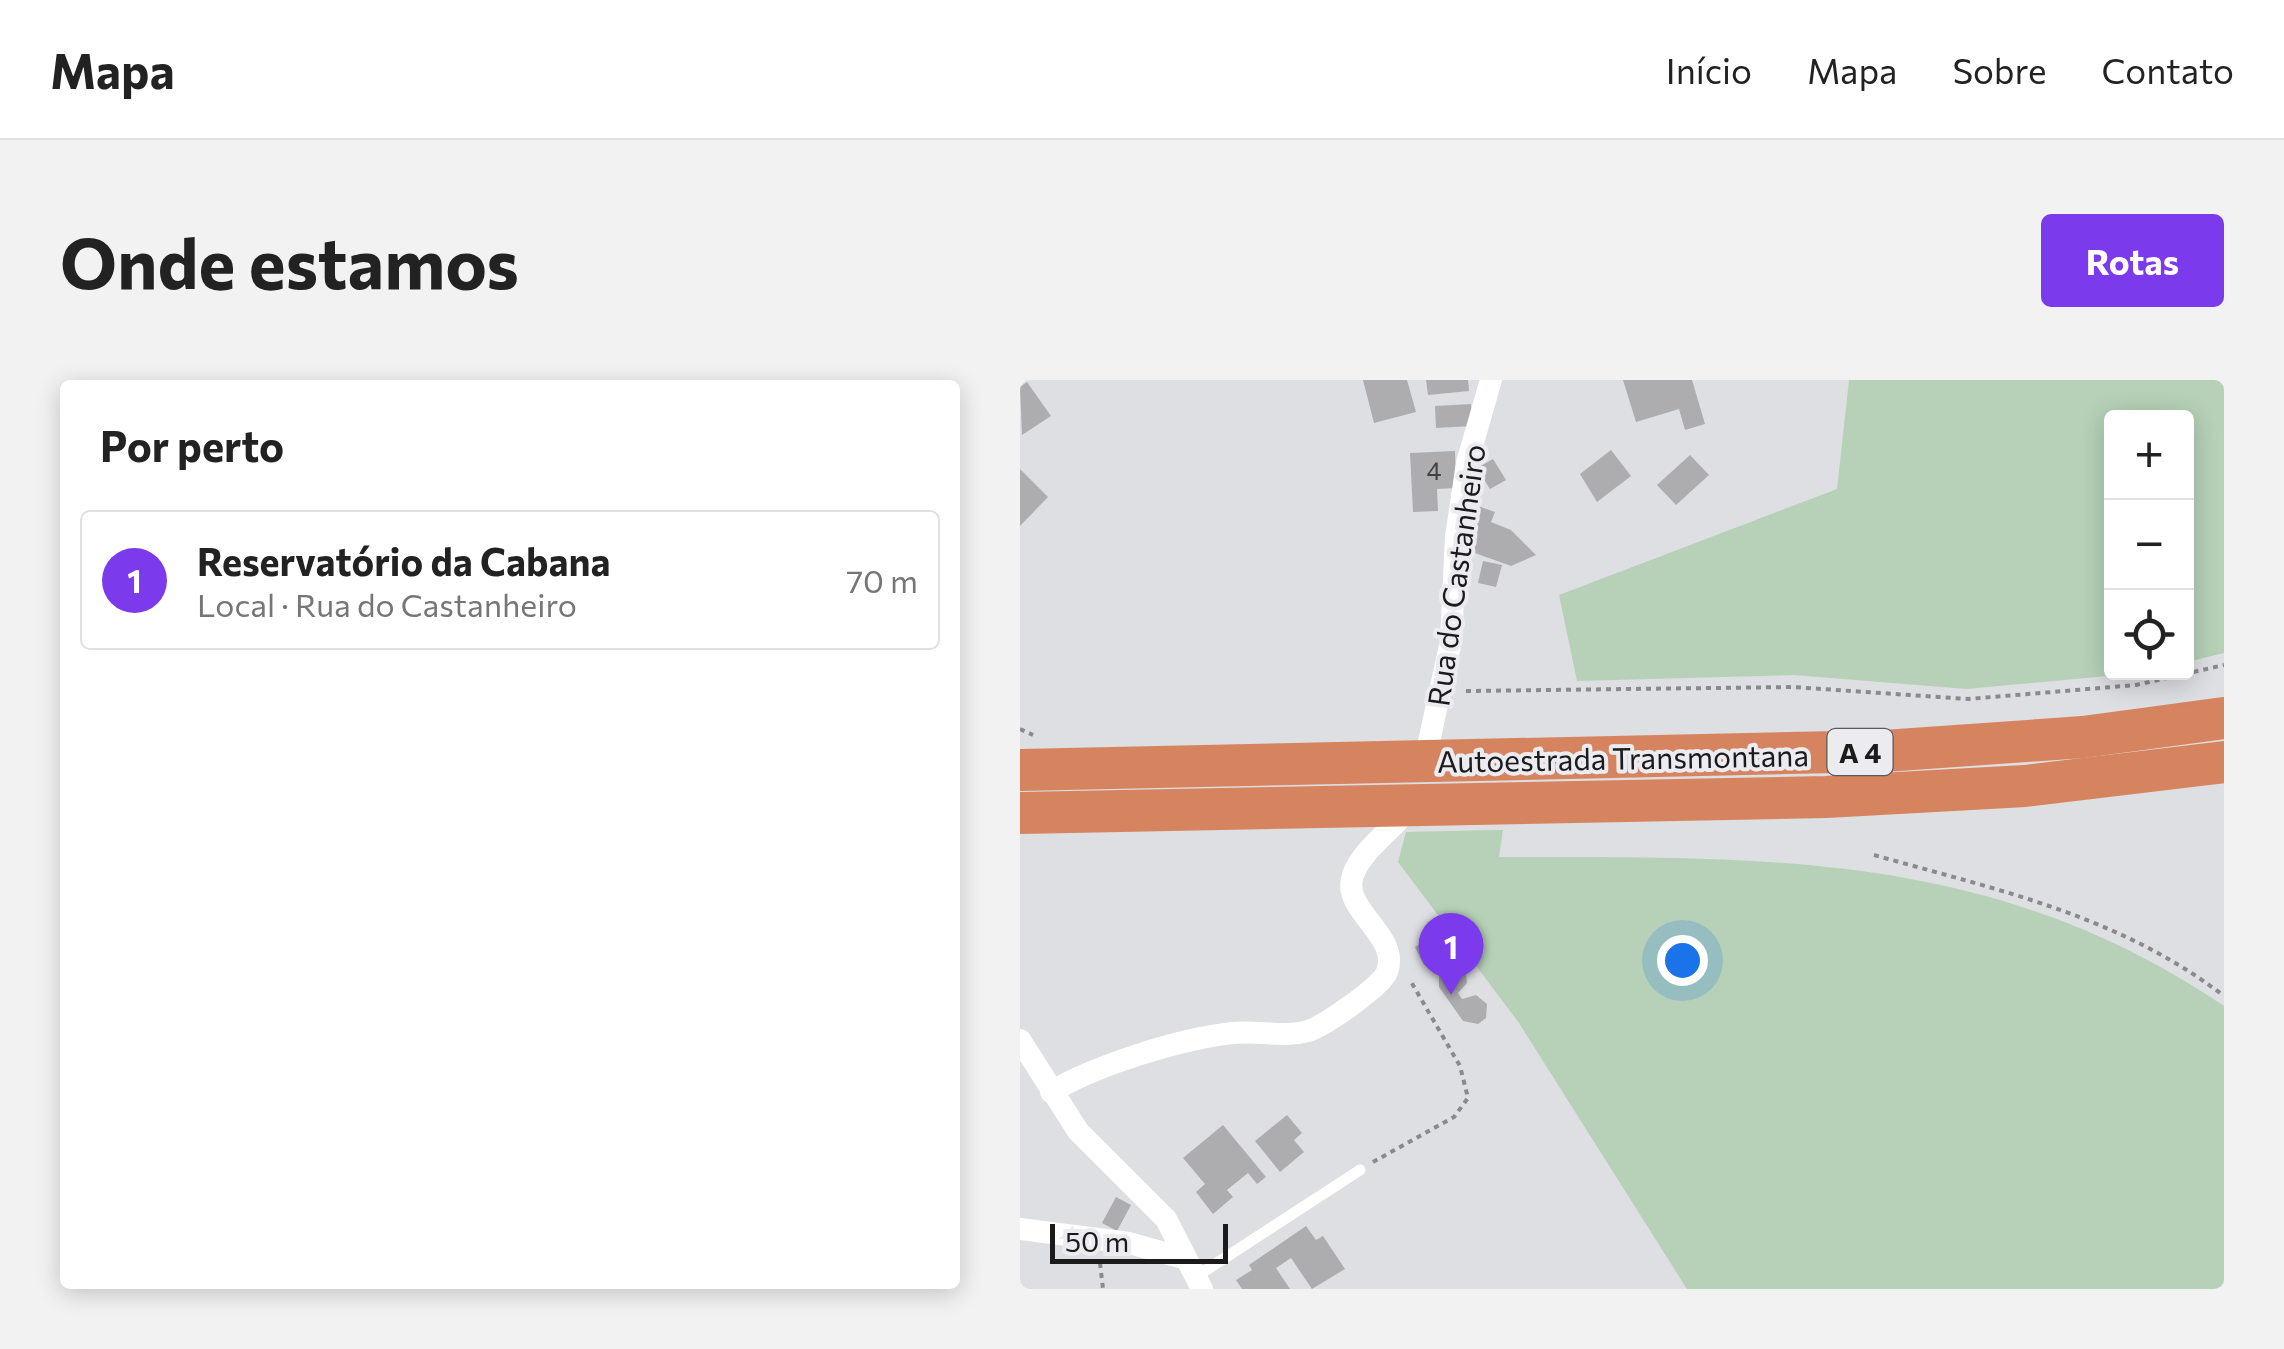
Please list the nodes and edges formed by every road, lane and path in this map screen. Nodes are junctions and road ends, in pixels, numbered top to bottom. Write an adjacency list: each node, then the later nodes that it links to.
1 (1492, 380): 3 (street, Rua do Castanheiro)
2 (2224, 665): 3 (path)
3 (1441, 691): 9 (street, Rua do Castanheiro)
4 (2224, 718): 6 (highway, Autoestrada Transmontana / A 4)
5 (2224, 762): 7 (highway, Autoestrada Transmontana / A 4)
6 (1020, 770)
7 (1020, 813)
8 (1874, 855): 10 (path)
9 (1380, 937): 12 (street); 13 (path)
10 (2224, 996)
11 (1020, 1040): 12 (street)
12 (1051, 1092): 15 (street)
13 (1360, 1170): 15 (lane)
14 (1020, 1230): 15 (street)
15 (1193, 1275)

